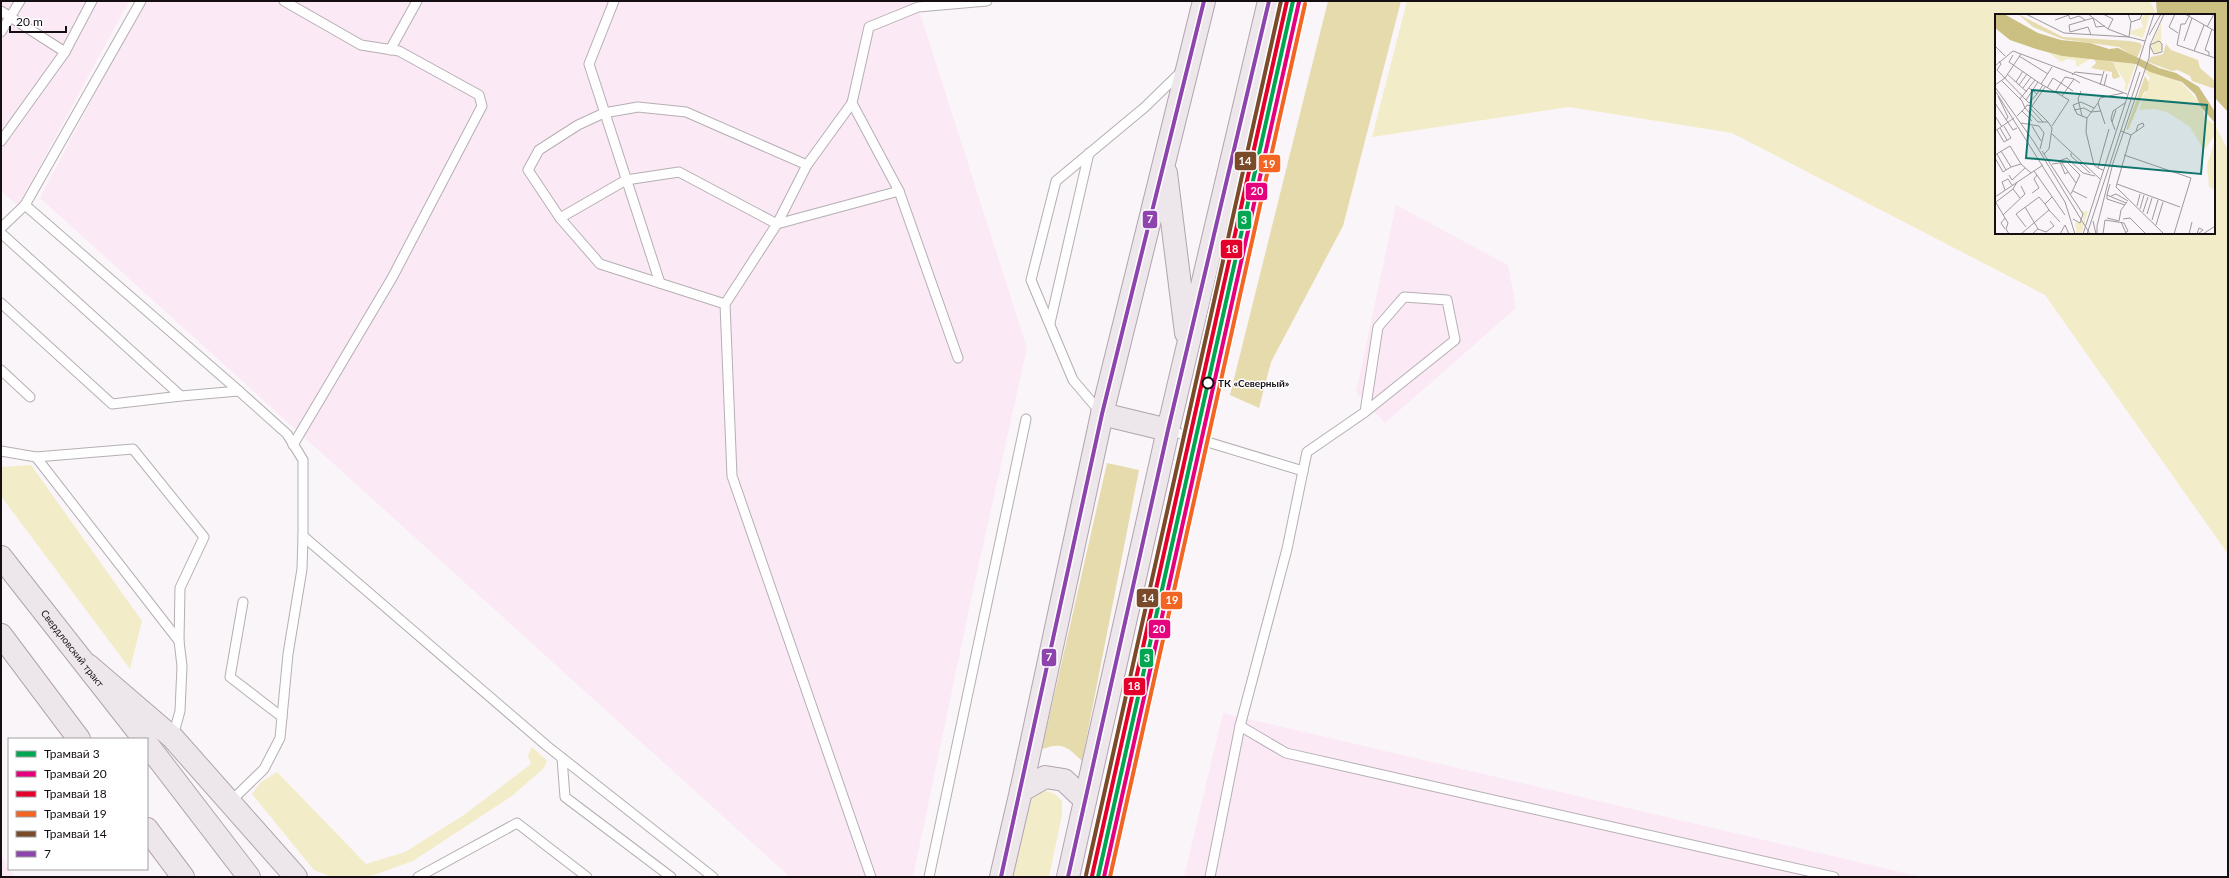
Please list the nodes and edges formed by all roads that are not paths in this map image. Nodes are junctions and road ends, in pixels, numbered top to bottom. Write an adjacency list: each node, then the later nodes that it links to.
1 (20, 1): 12 (lane)
2 (92, 1): 15 (lane)
3 (141, 1): 25 (lane)
4 (417, 1): 14 (lane)
5 (614, 1): 18 (lane)
6 (987, 1): 10 (lane)
7 (1204, 1): 16 (main road)
8 (1269, 1): 34 (main road)
9 (290, 2): 14 (lane)
10 (929, 3): 17 (lane)
11 (1, 11): 12 (lane)
12 (10, 18): 13 (lane); 15 (lane)
13 (1, 32)
14 (390, 50): 44 (lane)
15 (65, 52): 19 (lane)
16 (1188, 66): 20 (lane); 21 (main road)
17 (852, 103): 22 (lane); 24 (lane)
18 (604, 114): 22 (lane); 23 (lane); 26 (lane)
19 (1, 141)
20 (1089, 154): 33 (lane); 33 (lane)
21 (1164, 159): 34 (main road); 41 (main road)
22 (807, 165): 27 (lane)
23 (626, 180): 26 (lane); 27 (lane); 30 (lane)
24 (899, 191): 27 (lane); 35 (lane)
25 (25, 205): 28 (lane); 37 (lane)
26 (560, 218): 30 (lane)
27 (777, 224): 32 (lane)
28 (1, 228)
29 (1, 233): 38 (lane)
30 (660, 283): 32 (lane)
31 (1, 303): 38 (lane)
32 (725, 304): 72 (lane)
33 (1050, 324): 41 (lane)
34 (1188, 350): 43 (main road)
35 (958, 358)
36 (1, 370): 39 (lane)
37 (239, 391): 38 (lane); 44 (lane)
38 (182, 396)
39 (30, 397)
40 (1365, 412): 40 (lane); 47 (lane)
41 (1102, 414): 43 (main road); 61 (main road)
42 (1026, 419): 73 (lane)
43 (1168, 430): 47 (lane); 62 (main road)
44 (293, 445): 48 (lane)
45 (1, 451): 46 (lane)
46 (36, 457): 52 (lane); 52 (lane)
47 (1303, 471): 55 (lane)
48 (303, 536): 54 (lane); 60 (lane)
49 (1, 557): 53 (main road, Свердловский тракт)
50 (243, 602): 54 (lane)
51 (1, 635): 56 (main road)
52 (179, 641): 58 (lane)
53 (88, 665): 57 (main road, Свердловский тракт); 58 (main road)
54 (282, 717): 63 (lane)
55 (1240, 726): 76 (lane); 77 (lane)
56 (78, 738)
57 (143, 738)
58 (173, 738): 63 (main road)
59 (148, 745): 66 (main road)
60 (562, 758): 70 (lane); 71 (lane)
61 (1021, 791): 62 (main road); 74 (main road)
62 (1085, 800): 75 (main road)
63 (230, 802): 67 (main road)
64 (148, 830): 65 (main road)
65 (183, 877)
66 (249, 877)
67 (296, 877)
68 (418, 877): 69 (lane)
69 (587, 877)
70 (671, 877)
71 (713, 877)
72 (871, 877)
73 (929, 877)
74 (1001, 877)
75 (1068, 877)
76 (1210, 877)
77 (1834, 877)

